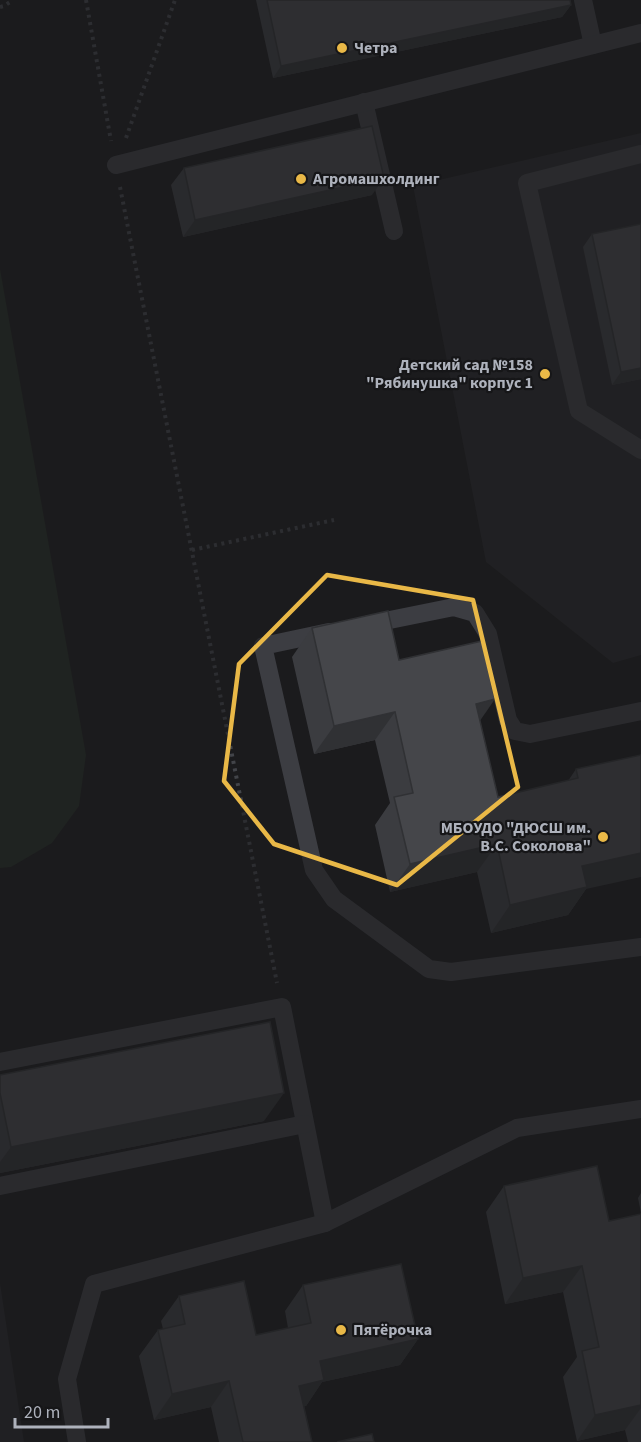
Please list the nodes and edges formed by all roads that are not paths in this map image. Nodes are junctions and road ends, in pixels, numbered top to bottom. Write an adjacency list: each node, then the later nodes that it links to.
1 (583, 0): 3 (lane)
2 (641, 33): 3 (lane)
3 (593, 45): 4 (lane)
4 (364, 102): 6 (lane); 7 (lane)
5 (641, 154): 8 (lane)
6 (116, 165)
7 (394, 231)
8 (641, 450)
9 (641, 711): 10 (lane)
10 (641, 947)
11 (0, 1062): 13 (lane)
12 (641, 1109): 15 (lane)
13 (305, 1124): 14 (lane); 15 (lane)
14 (0, 1186)
15 (325, 1222): 16 (lane)
16 (77, 1442)

